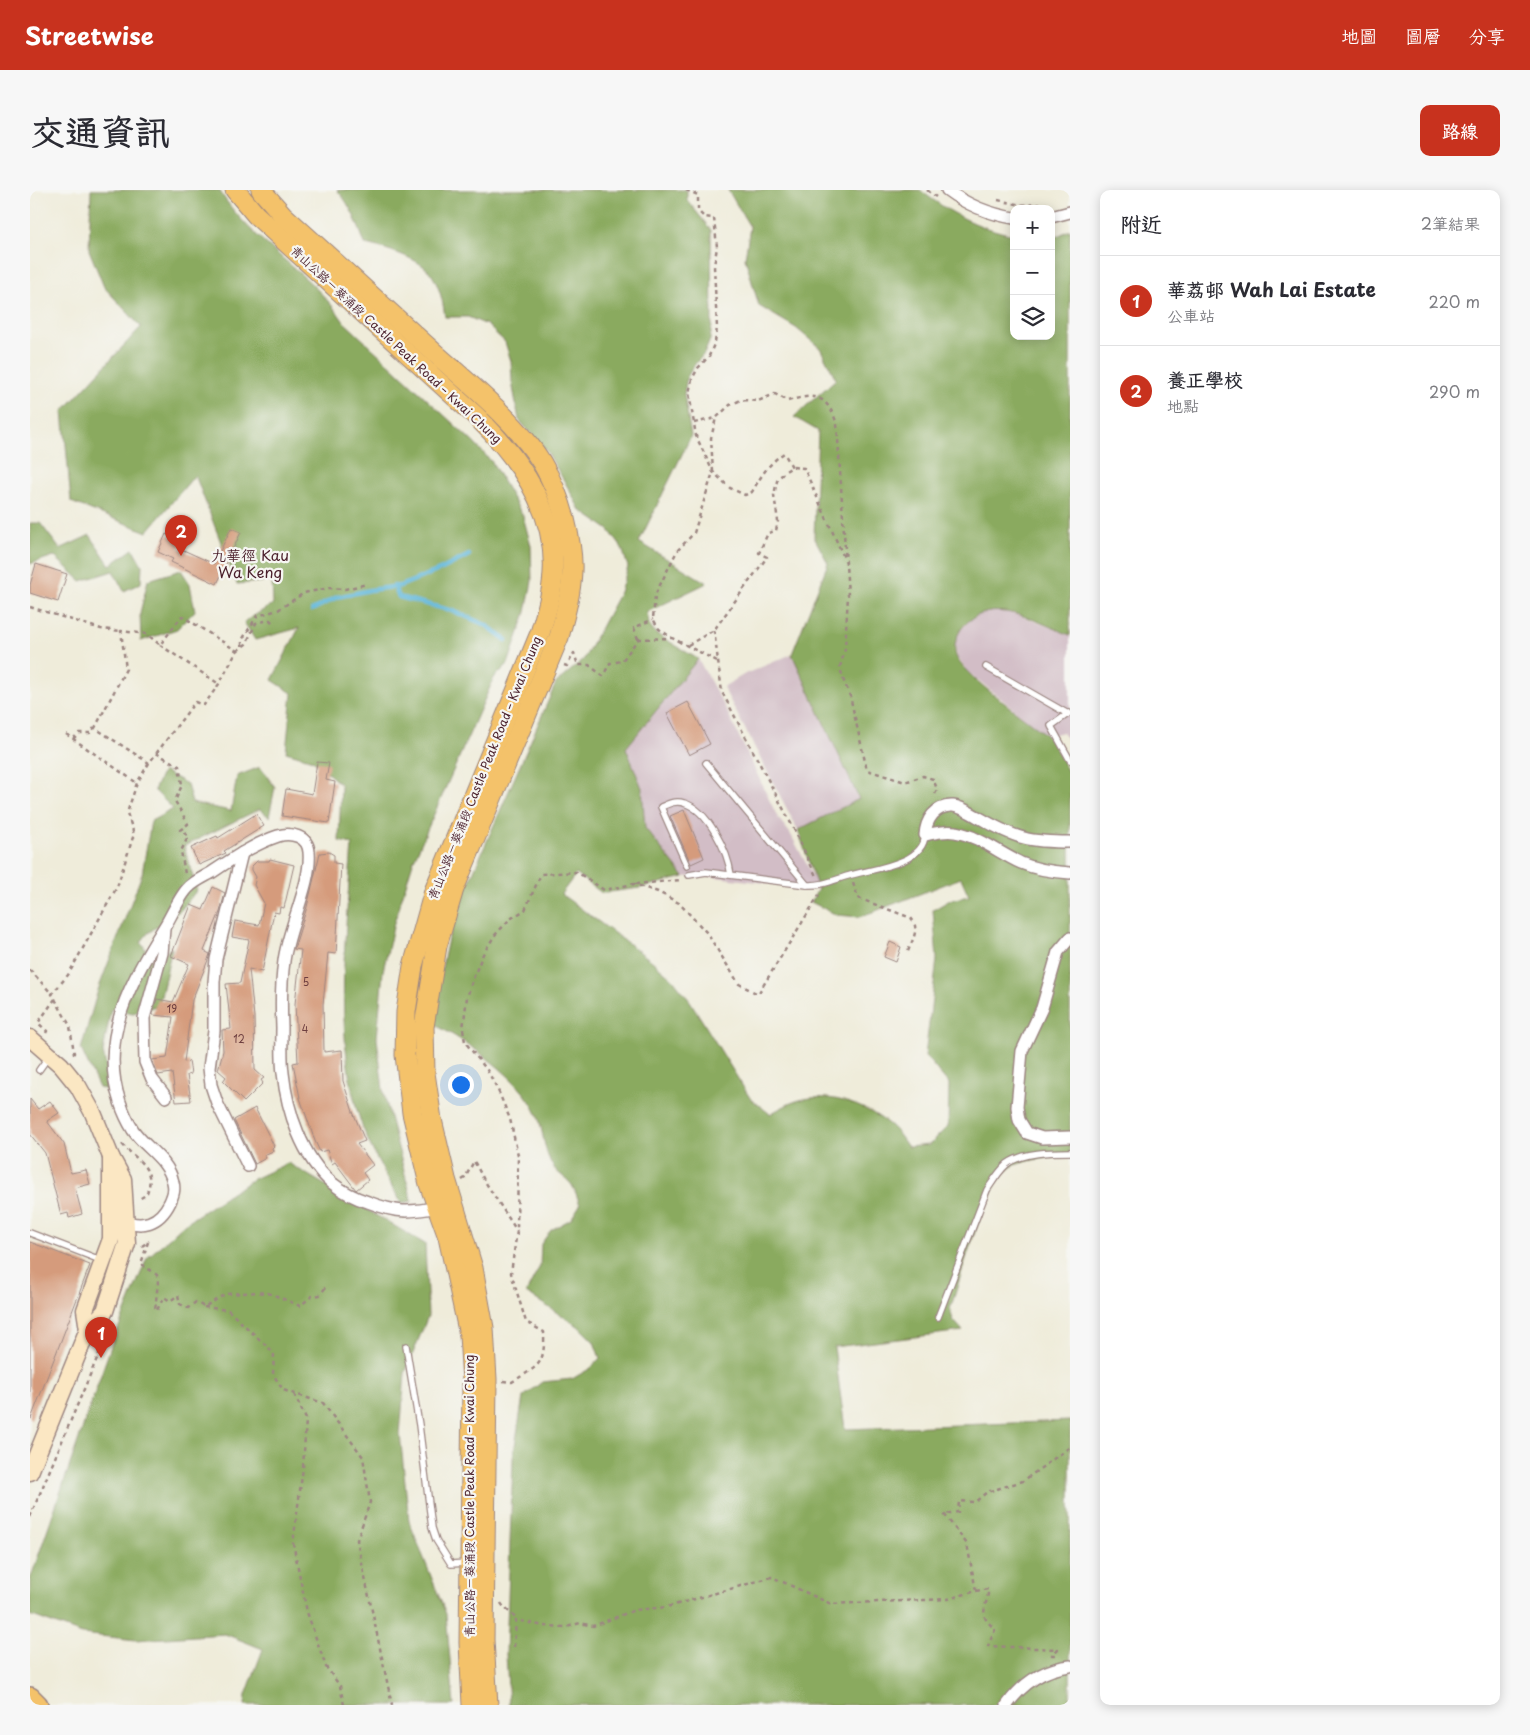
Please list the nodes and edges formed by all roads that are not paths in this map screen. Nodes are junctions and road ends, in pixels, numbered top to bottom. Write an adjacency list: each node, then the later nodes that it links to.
1 (235, 190): 29 (main road, 青山公路－葵涌段 Castle Peak Road – Kwai Chung)
2 (260, 190): 29 (main road, 青山公路－葵涌段 Castle Peak Road – Kwai Chung)
3 (947, 190): 6 (street)
4 (1070, 212): 5 (street)
5 (1055, 216)
6 (1010, 217)
7 (986, 667): 8 (lane)
8 (1069, 713): 9 (lane)
9 (1070, 760)
10 (706, 763): 18 (lane)
11 (925, 836): 12 (street); 15 (street); 18 (lane)
12 (1070, 842)
13 (242, 853): 19 (street); 28 (street); 29 (street)
14 (687, 866): 17 (lane)
15 (1070, 873)
16 (689, 875): 17 (lane)
17 (731, 875): 18 (lane)
18 (807, 885)
19 (164, 927): 24 (street); 31 (street)
20 (1070, 938): 25 (street)
21 (30, 1038): 22 (main road)
22 (50, 1054): 23 (lane); 27 (main road)
23 (39, 1070)
24 (166, 1097)
25 (1070, 1137)
26 (1070, 1152): 36 (lane)
27 (111, 1157): 30 (main road); 31 (main road)
28 (248, 1166)
29 (445, 1204): 40 (main road, 青山公路－葵涌段 Castle Peak Road – Kwai Chung); 43 (main road, 青山公路－葵涌段 Castle Peak Road – Kwai Chung)
30 (111, 1215): 31 (street); 33 (main road)
31 (127, 1222): 33 (main road); 35 (main road)
32 (30, 1233): 34 (lane)
33 (111, 1239): 34 (main road)
34 (103, 1261): 35 (lane); 37 (main road)
35 (120, 1268): 37 (main road)
36 (938, 1317)
37 (88, 1329): 39 (main road)
38 (406, 1346): 40 (lane)
39 (30, 1472)
40 (469, 1563): 42 (main road, 青山公路－葵涌段 Castle Peak Road – Kwai Chung)
41 (1070, 1666): 44 (street)
42 (472, 1705)
43 (488, 1705)
44 (1007, 1705)

